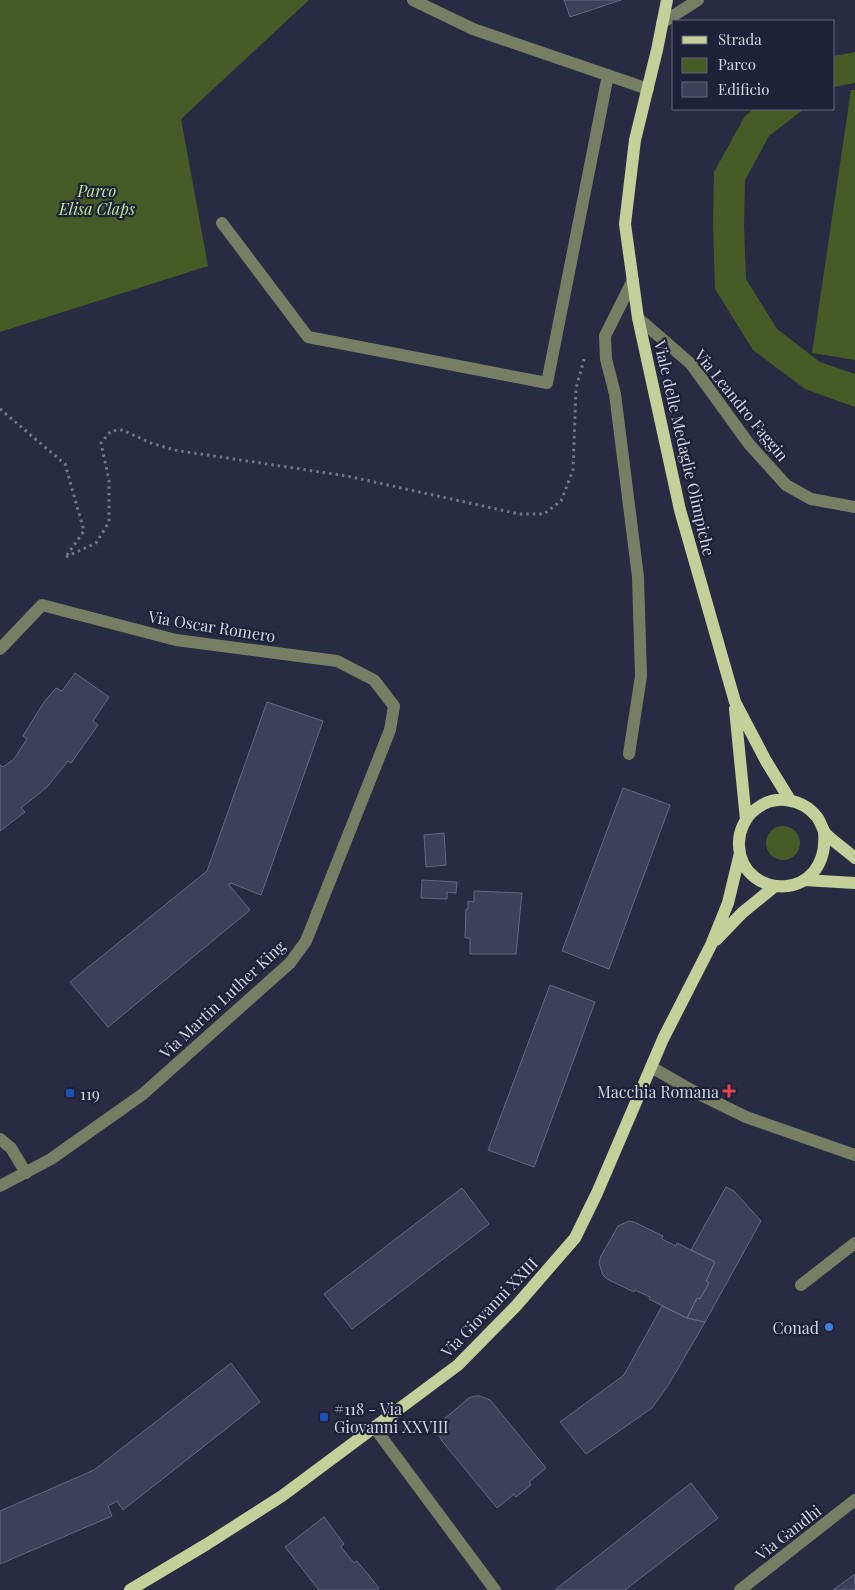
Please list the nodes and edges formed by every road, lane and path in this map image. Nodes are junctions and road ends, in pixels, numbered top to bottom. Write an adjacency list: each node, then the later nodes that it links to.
1 (413, 0): 5 (street)
2 (667, 0): 4 (main road, Viale delle Medaglie Olimpiche)
3 (698, 0): 4 (street)
4 (662, 23): 6 (main road, Viale delle Medaglie Olimpiche)
5 (608, 75): 6 (street); 7 (street)
6 (648, 89): 8 (main road, Viale delle Medaglie Olimpiche)
7 (222, 223)
8 (633, 280): 9 (main road, Viale delle Medaglie Olimpiche); 16 (street)
9 (638, 318): 12 (street, Via Leandro Faggin); 14 (main road, Viale delle Medaglie Olimpiche)
10 (586, 351): 11 (path)
11 (0, 409)
12 (855, 507)
13 (0, 649): 15 (street, Via Oscar Romero)
14 (735, 702): 17 (main road, Viale delle Medaglie Olimpiche); 18 (main road)
15 (394, 706): 29 (street, Via Martin Luther King)
16 (629, 754)
17 (790, 800): 18 (main road); 19 (main road, Viale delle Medaglie Olimpiche)
18 (746, 820): 20 (main road)
19 (824, 832): 21 (main road, Viale delle Medaglie Olimpiche); 22 (main road)
20 (740, 854): 24 (main road); 25 (main road, Via Giovanni XXIII)
21 (855, 858)
22 (804, 880): 23 (main road); 24 (main road)
23 (855, 883)
24 (775, 886): 25 (main road, Via Giovanni XXIII)
25 (711, 945): 26 (main road, Via Giovanni XXIII)
26 (651, 1067): 28 (street); 33 (main road, Via Giovanni XXIII)
27 (0, 1139): 29 (street)
28 (855, 1155)
29 (26, 1173): 30 (street, Via Martin Luther King)
30 (0, 1186)
31 (855, 1243): 32 (street)
32 (801, 1285)
33 (374, 1427): 35 (main road, Via Giovanni XXIII); 36 (street)
34 (855, 1500): 37 (street, Via Gandhi)
35 (130, 1590)
36 (495, 1590)
37 (740, 1590)

